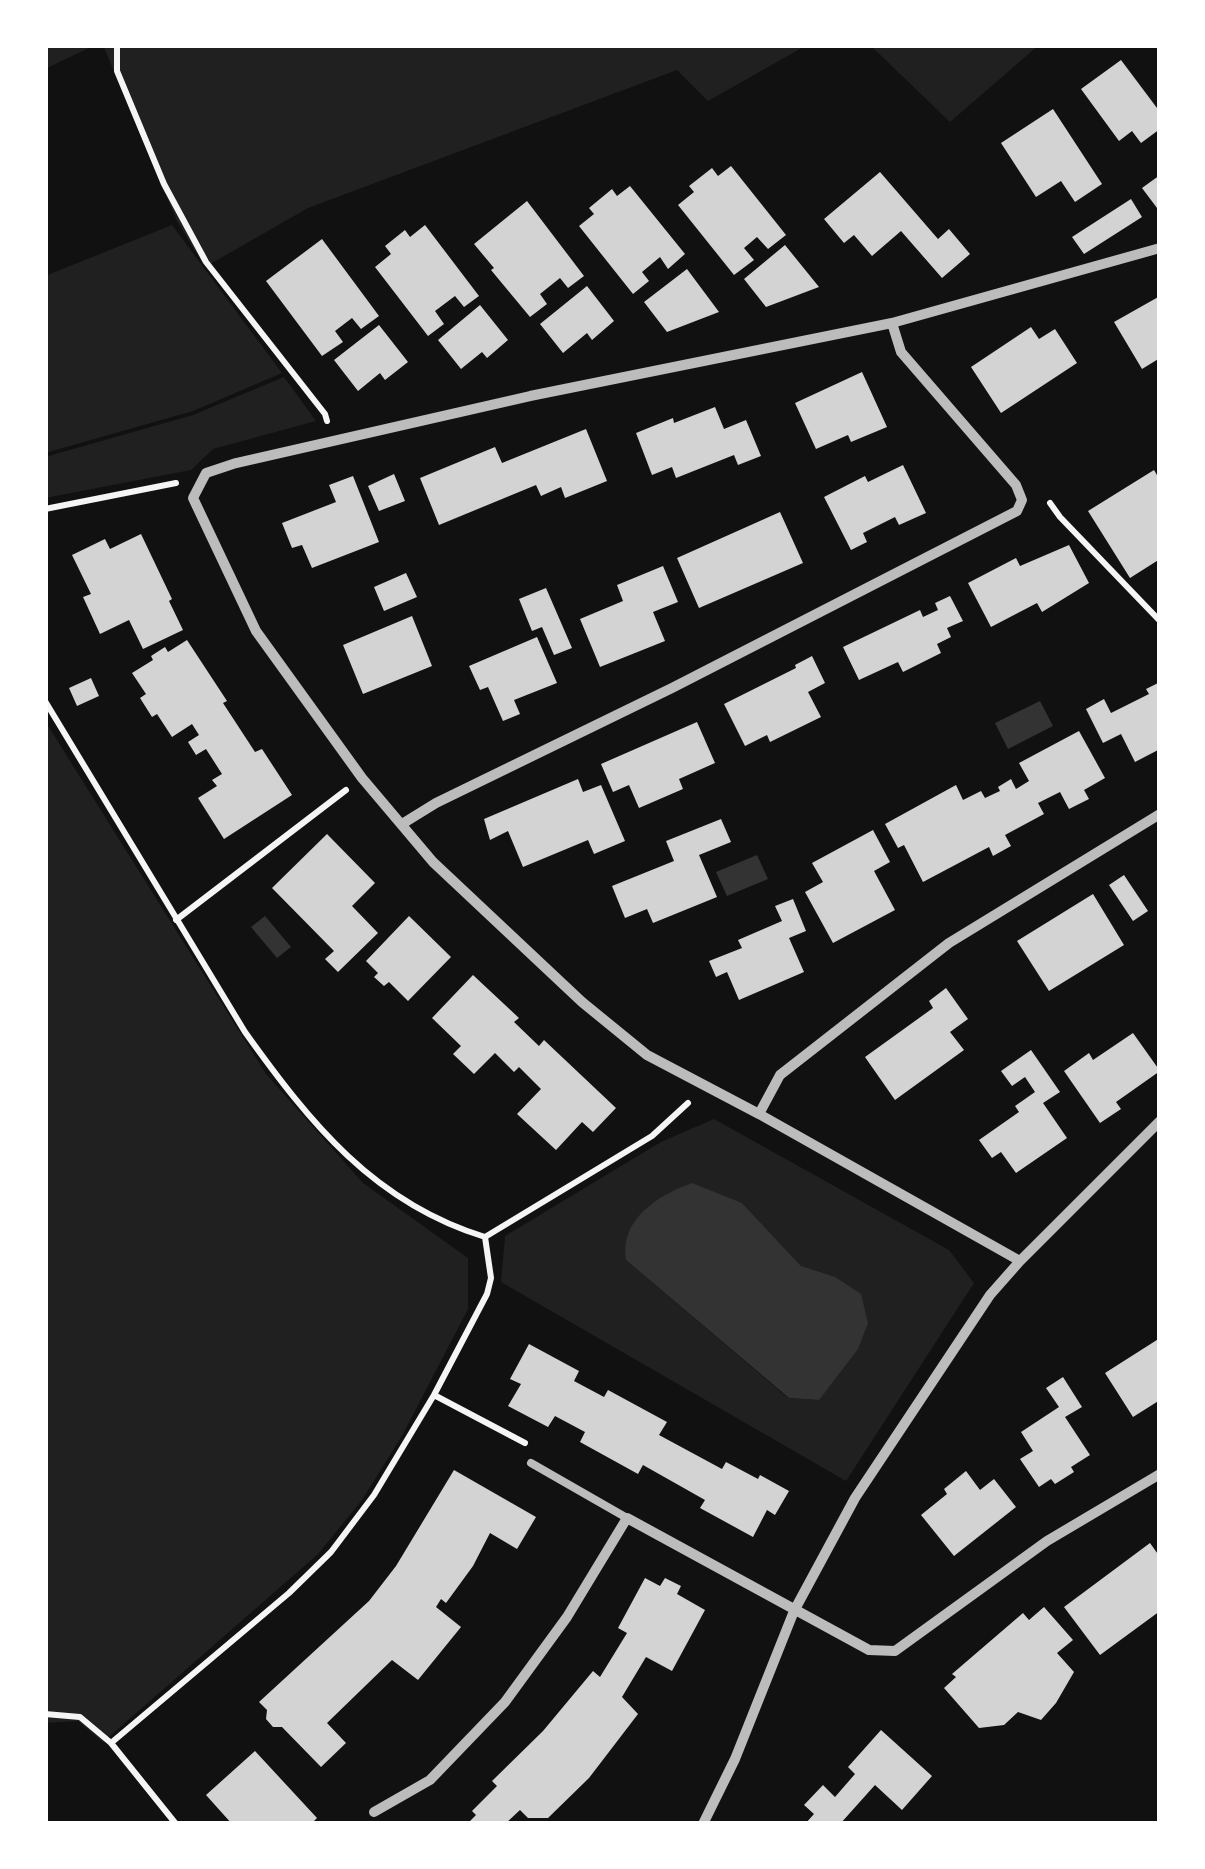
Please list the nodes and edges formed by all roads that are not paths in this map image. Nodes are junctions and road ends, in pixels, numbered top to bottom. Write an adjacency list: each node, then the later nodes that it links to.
1 (1160, 248): 2 (street)
2 (892, 323): 4 (street); 4 (street)
3 (1160, 814): 5 (street)
4 (402, 824): 5 (street)
5 (760, 1114): 7 (street)
6 (1160, 1121): 7 (street)
7 (1020, 1261): 11 (street)
8 (531, 1463): 10 (lane)
9 (1160, 1474): 11 (street)
10 (628, 1518): 11 (street); 12 (street)
11 (794, 1611): 13 (street)
12 (374, 1812)
13 (704, 1824)

